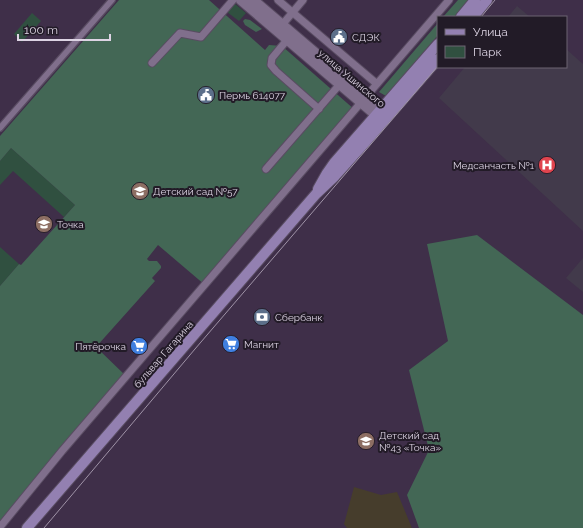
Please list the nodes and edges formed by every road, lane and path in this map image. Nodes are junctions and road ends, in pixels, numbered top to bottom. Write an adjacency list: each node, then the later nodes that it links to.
1 (112, 0): 24 (street)
2 (233, 0): 17 (street)
3 (241, 0): 13 (main road, улица Ушинского)
4 (253, 0): 13 (main road, улица Ушинского)
5 (303, 0): 10 (street)
6 (449, 0): 20 (street)
7 (475, 0): 11 (main road)
8 (488, 0): 12 (main road)
9 (283, 2): 10 (street)
10 (292, 12): 13 (street); 20 (street)
11 (462, 16)
12 (474, 16)
13 (279, 28): 14 (main road, улица Ушинского); 21 (main road, улица Ушинского)
14 (287, 40): 19 (main road, улица Ушинского); 22 (street)
15 (437, 46): 18 (main road, бульвар Гагарина)
16 (437, 59): 18 (main road, бульвар Гагарина)
17 (152, 63)
18 (417, 76): 23 (main road, бульвар Гагарина)
19 (340, 84): 21 (main road, улица Ушинского); 22 (street)
20 (378, 84): 21 (street)
21 (364, 100): 23 (main road, улица Ушинского); 26 (street)
22 (319, 109): 25 (street)
23 (381, 115): 27 (main road, бульвар Гагарина)
24 (0, 128)
25 (266, 169)
26 (0, 527)
27 (27, 528)

